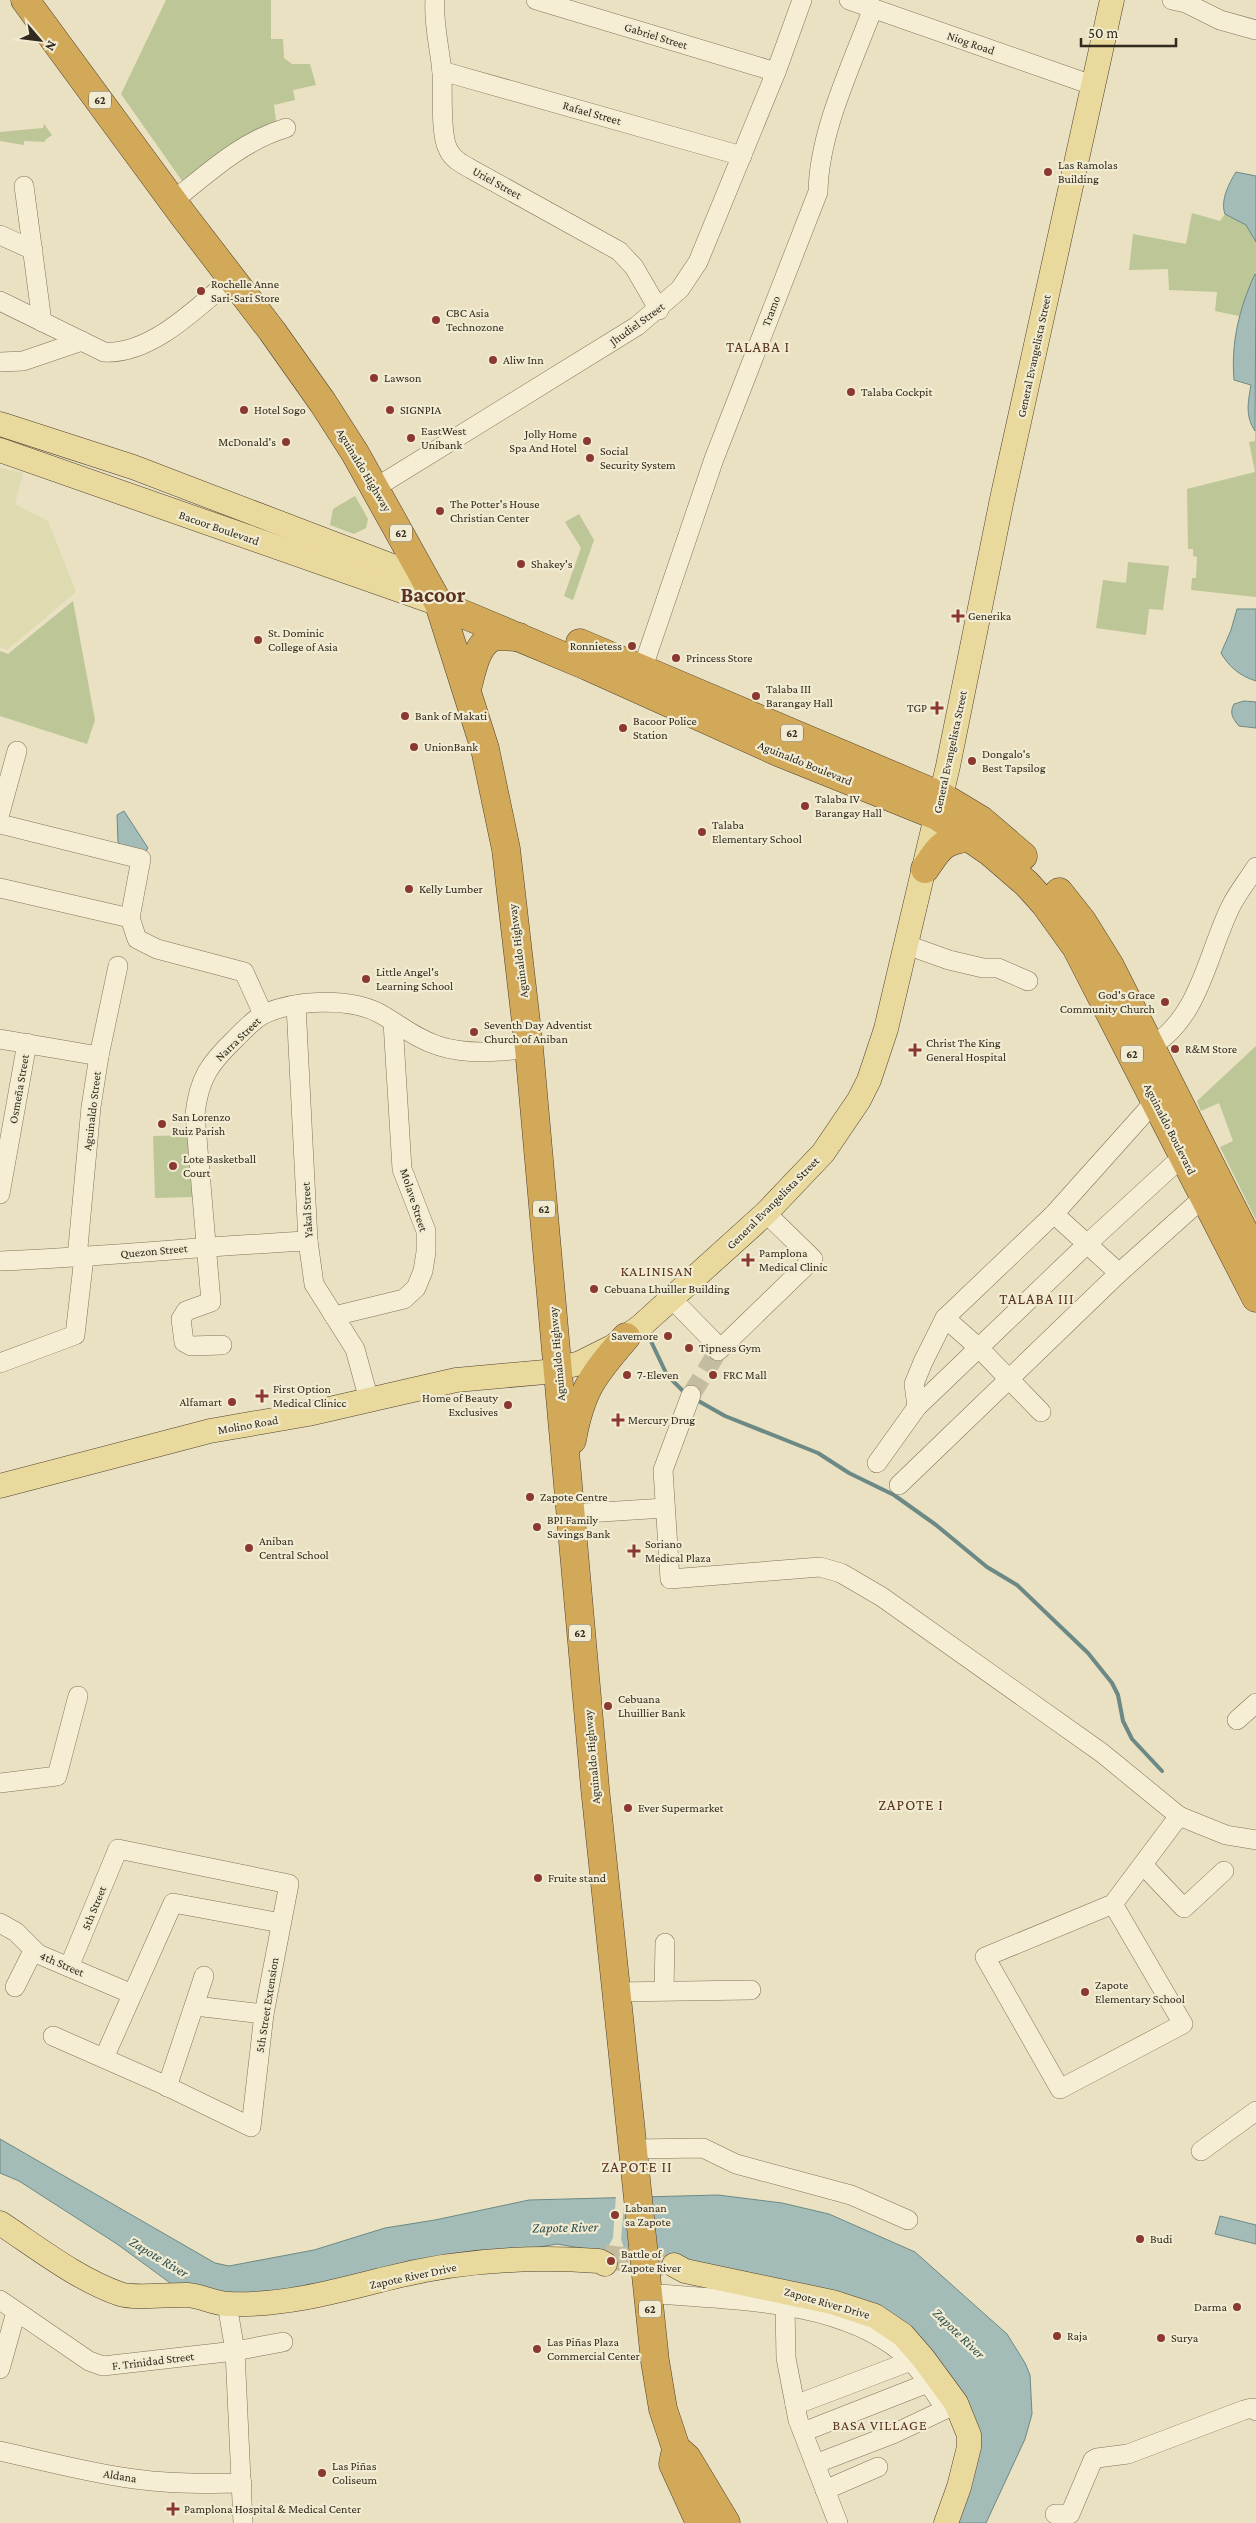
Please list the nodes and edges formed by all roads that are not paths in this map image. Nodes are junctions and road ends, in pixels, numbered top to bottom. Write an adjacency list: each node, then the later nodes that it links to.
1 (436, 0): 10 (street, Uriel Street)
2 (536, 0): 11 (street, Gabriel Street)
3 (802, 0): 11 (street, Jhudiel Street)
4 (849, 0): 8 (street, Niog Road)
5 (1112, 0): 12 (main road, General Evangelista Street)
6 (1172, 0): 9 (street)
7 (28, 1): 16 (highway, Aguinaldo Highway / 62)
8 (879, 6): 12 (street, Niog Road); 33 (street, Tramo)
9 (1256, 30)
10 (442, 71): 14 (street, Rafael Street); 21 (street, Uriel Street)
11 (776, 72): 14 (street, Jhudiel Street)
12 (1092, 85): 36 (main road, General Evangelista Street)
13 (286, 128): 16 (street)
14 (742, 156): 21 (street, Jhudiel Street)
15 (24, 186): 18 (street)
16 (173, 201): 19 (highway, Aguinaldo Highway / 62)
17 (0, 235): 18 (street)
18 (32, 250): 22 (street)
19 (232, 278): 23 (street); 29 (highway, Aguinaldo Highway / 62)
20 (0, 301): 22 (street)
21 (659, 310): 29 (street, Jhudiel Street)
22 (42, 322): 23 (street)
23 (82, 341): 24 (street)
24 (0, 362)
25 (0, 424): 27 (main road, Bacoor Boulevard)
26 (0, 450): 28 (main road, Bacoor Boulevard)
27 (90, 452): 28 (main road); 30 (main road, Bacoor Boulevard)
28 (81, 479): 31 (main road, Bacoor Boulevard)
29 (375, 488): 30 (highway, Aguinaldo Highway / 62)
30 (426, 579): 31 (highway, Aguinaldo Highway / 62); 33 (highway, Aguinaldo Boulevard / 62)
31 (439, 604): 32 (highway, Aguinaldo Boulevard / 62); 34 (highway, Aguinaldo Highway / 62)
32 (518, 637): 34 (highway); 36 (highway, Aguinaldo Boulevard / 62)
33 (642, 670): 36 (highway, Aguinaldo Boulevard / 62)
34 (467, 689): 53 (highway, Aguinaldo Highway / 62)
35 (17, 751): 37 (street)
36 (939, 806): 39 (highway, Aguinaldo Boulevard / 62); 41 (main road, General Evangelista Street); 52 (highway, Aguinaldo Boulevard / 62)
37 (0, 813)
38 (0, 824): 43 (street)
39 (970, 837): 41 (highway); 55 (highway, Aguinaldo Boulevard / 62)
40 (1256, 867): 52 (street)
41 (925, 869): 44 (main road, General Evangelista Street)
42 (0, 888): 43 (street)
43 (130, 918): 48 (street)
44 (907, 945): 46 (street); 59 (main road, General Evangelista Street)
45 (118, 966): 54 (street, Aguinaldo Street)
46 (1028, 981)
47 (296, 1005): 48 (street, Narra Street); 49 (street, Narra Street); 62 (street, Yakal Street)
48 (263, 1014): 64 (street, Narra Street)
49 (393, 1022): 53 (street, Narra Street); 70 (street, Molave Street)
50 (0, 1039): 51 (street)
51 (27, 1044): 54 (street); 57 (street, Osmeña Street)
52 (1150, 1047): 61 (highway, Aguinaldo Boulevard / 62)
53 (529, 1048): 76 (highway, Aguinaldo Highway / 62)
54 (99, 1056): 65 (street, Aguinaldo Street)
55 (1156, 1100): 56 (highway, Aguinaldo Boulevard / 62); 60 (street)
56 (1183, 1156): 58 (highway, Aguinaldo Boulevard / 62); 63 (street)
57 (0, 1194)
58 (1204, 1196): 67 (street); 68 (highway, Aguinaldo Boulevard / 62)
59 (766, 1213): 69 (main road, General Evangelista Street); 69 (street)
60 (1054, 1214): 63 (street); 71 (street)
61 (1252, 1240)
62 (308, 1241): 64 (street, Quezon Street); 70 (street, Yakal Street)
63 (1086, 1244): 67 (street); 74 (street)
64 (205, 1246): 65 (street, Quezon Street); 73 (street, Narra Street)
65 (80, 1258): 66 (street, Quezon Street); 75 (street, Aguinaldo Street)
66 (0, 1261)
67 (1119, 1273): 77 (street)
68 (1256, 1298)
69 (672, 1299): 72 (main road, General Evangelista Street)
70 (334, 1316): 79 (street, Yakal Street)
71 (945, 1318): 74 (street); 80 (street)
72 (626, 1337): 76 (main road, General Evangelista Street); 83 (highway)
73 (222, 1344)
74 (979, 1348): 77 (street); 80 (street)
75 (0, 1363)
76 (558, 1370): 79 (main road, Molino Road); 83 (highway, Aguinaldo Highway / 62)
77 (1010, 1380): 81 (street); 85 (street)
78 (690, 1395): 86 (street)
79 (369, 1400): 84 (main road, Molino Road)
80 (917, 1407): 82 (street)
81 (1041, 1412)
82 (877, 1463)
83 (567, 1466): 87 (highway, Aguinaldo Highway / 62)
84 (0, 1486)
85 (899, 1486)
86 (665, 1508): 87 (street); 92 (street)
87 (570, 1514): 107 (highway, Aguinaldo Highway / 62)
88 (78, 1696): 91 (street)
89 (1256, 1703): 90 (street)
90 (1237, 1720)
91 (0, 1783)
92 (1179, 1816): 93 (street); 95 (street)
93 (1256, 1840)
94 (118, 1849): 99 (street, 5th Street Extension); 102 (street, 5th Street)
95 (1143, 1865): 96 (street); 97 (street)
96 (1224, 1871)
97 (1112, 1904): 97 (street)
98 (0, 1923): 101 (street, 4th Street)
99 (281, 1923): 108 (street); 110 (street, 5th Street Extension)
100 (665, 1943): 105 (street)
101 (34, 1951): 102 (street, 4th Street); 104 (street)
102 (69, 1967): 108 (street, 4th Street)
103 (204, 1976): 109 (street)
104 (15, 1987)
105 (664, 1990): 106 (street); 107 (street)
106 (751, 1990)
107 (616, 1992): 115 (highway, Aguinaldo Highway / 62)
108 (132, 1994): 112 (street)
109 (195, 2006): 110 (street); 113 (street)
110 (264, 2014): 113 (street, 5th Street Extension)
111 (53, 2036): 112 (street)
112 (104, 2058): 113 (street)
113 (168, 2086)
114 (1256, 2111): 116 (street)
115 (634, 2149): 117 (street); 121 (highway, Aguinaldo Highway / 62)
116 (1201, 2151)
117 (908, 2220)
118 (0, 2223): 123 (main road, Zapote River Drive)
119 (604, 2261): 123 (main road, Zapote River Drive)
120 (677, 2269): 145 (main road, Zapote River Drive)
121 (648, 2293): 124 (street); 134 (highway, 62)
122 (0, 2300): 125 (street, F. Trinidad Street)
123 (227, 2304): 127 (street)
124 (785, 2306): 129 (street); 131 (street)
125 (16, 2312): 127 (street, F. Trinidad Street); 128 (street)
126 (283, 2342): 127 (street, F. Trinidad Street)
127 (235, 2351): 138 (street)
128 (1, 2359)
129 (911, 2361): 130 (street); 131 (street)
130 (928, 2383): 133 (street); 136 (street)
131 (795, 2405): 133 (street)
132 (1256, 2411): 140 (street)
133 (803, 2432): 136 (street)
134 (676, 2448): 142 (highway, 62); 143 (highway, 62)
135 (0, 2451): 138 (street, Aldana)
136 (815, 2464): 139 (street)
137 (878, 2467): 139 (street)
138 (242, 2483): 141 (street)
139 (825, 2490): 144 (street)
140 (1055, 2514)
141 (243, 2523)
142 (700, 2523)
143 (726, 2523)
144 (838, 2523)
145 (946, 2523)

